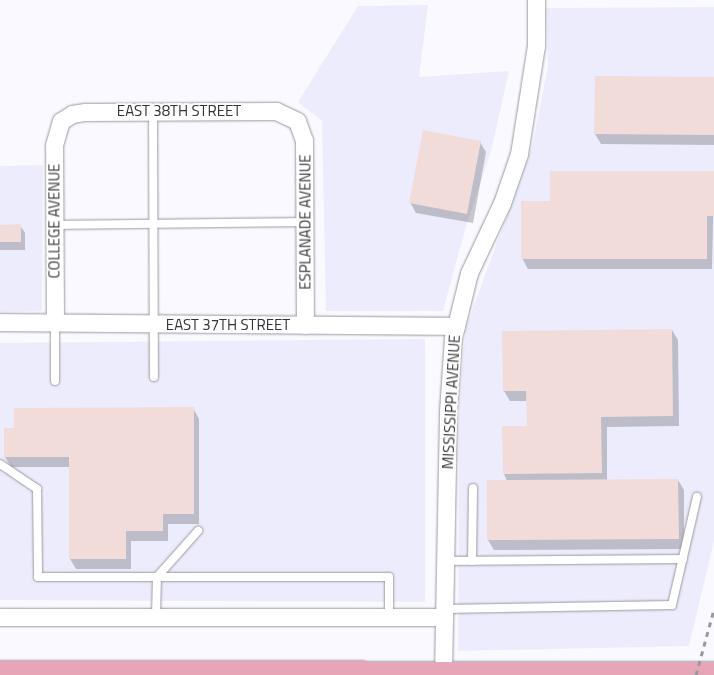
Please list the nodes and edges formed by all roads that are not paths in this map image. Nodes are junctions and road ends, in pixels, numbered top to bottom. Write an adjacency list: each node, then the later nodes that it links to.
1 (536, 0): 12 (street, MISSISSIPPI AVENUE)
2 (153, 112): 3 (street, EAST 38TH STREET); 4 (street, EAST 38TH STREET); 6 (lane)
3 (61, 121): 7 (street, COLLEGE AVENUE)
4 (297, 121): 5 (street, ESPLANADE AVENUE)
5 (304, 222): 6 (lane); 11 (street, ESPLANADE AVENUE)
6 (153, 224): 7 (lane); 10 (lane)
7 (55, 225): 9 (street, COLLEGE AVENUE)
8 (0, 322): 9 (street, EAST 37TH STREET)
9 (55, 323): 10 (street, EAST 37TH STREET); 14 (lane)
10 (154, 324): 11 (street, EAST 37TH STREET); 13 (lane)
11 (305, 325): 12 (street, EAST 37TH STREET)
12 (456, 326): 21 (street, MISSISSIPPI AVENUE)
13 (154, 377)
14 (55, 381)
15 (0, 464): 22 (lane)
16 (473, 488): 20 (lane)
17 (697, 497): 19 (lane)
18 (198, 531): 22 (lane)
19 (683, 559): 20 (lane); 23 (lane)
20 (472, 560): 21 (lane)
21 (445, 561): 23 (street, MISSISSIPPI AVENUE)
22 (157, 577): 25 (lane); 26 (lane)
23 (444, 613): 26 (street); 28 (street, MISSISSIPPI AVENUE)
24 (0, 617): 25 (street)
25 (156, 617): 26 (street)
26 (389, 617)
27 (0, 672): 28 (main road)
28 (443, 673): 29 (main road)
29 (714, 673)

